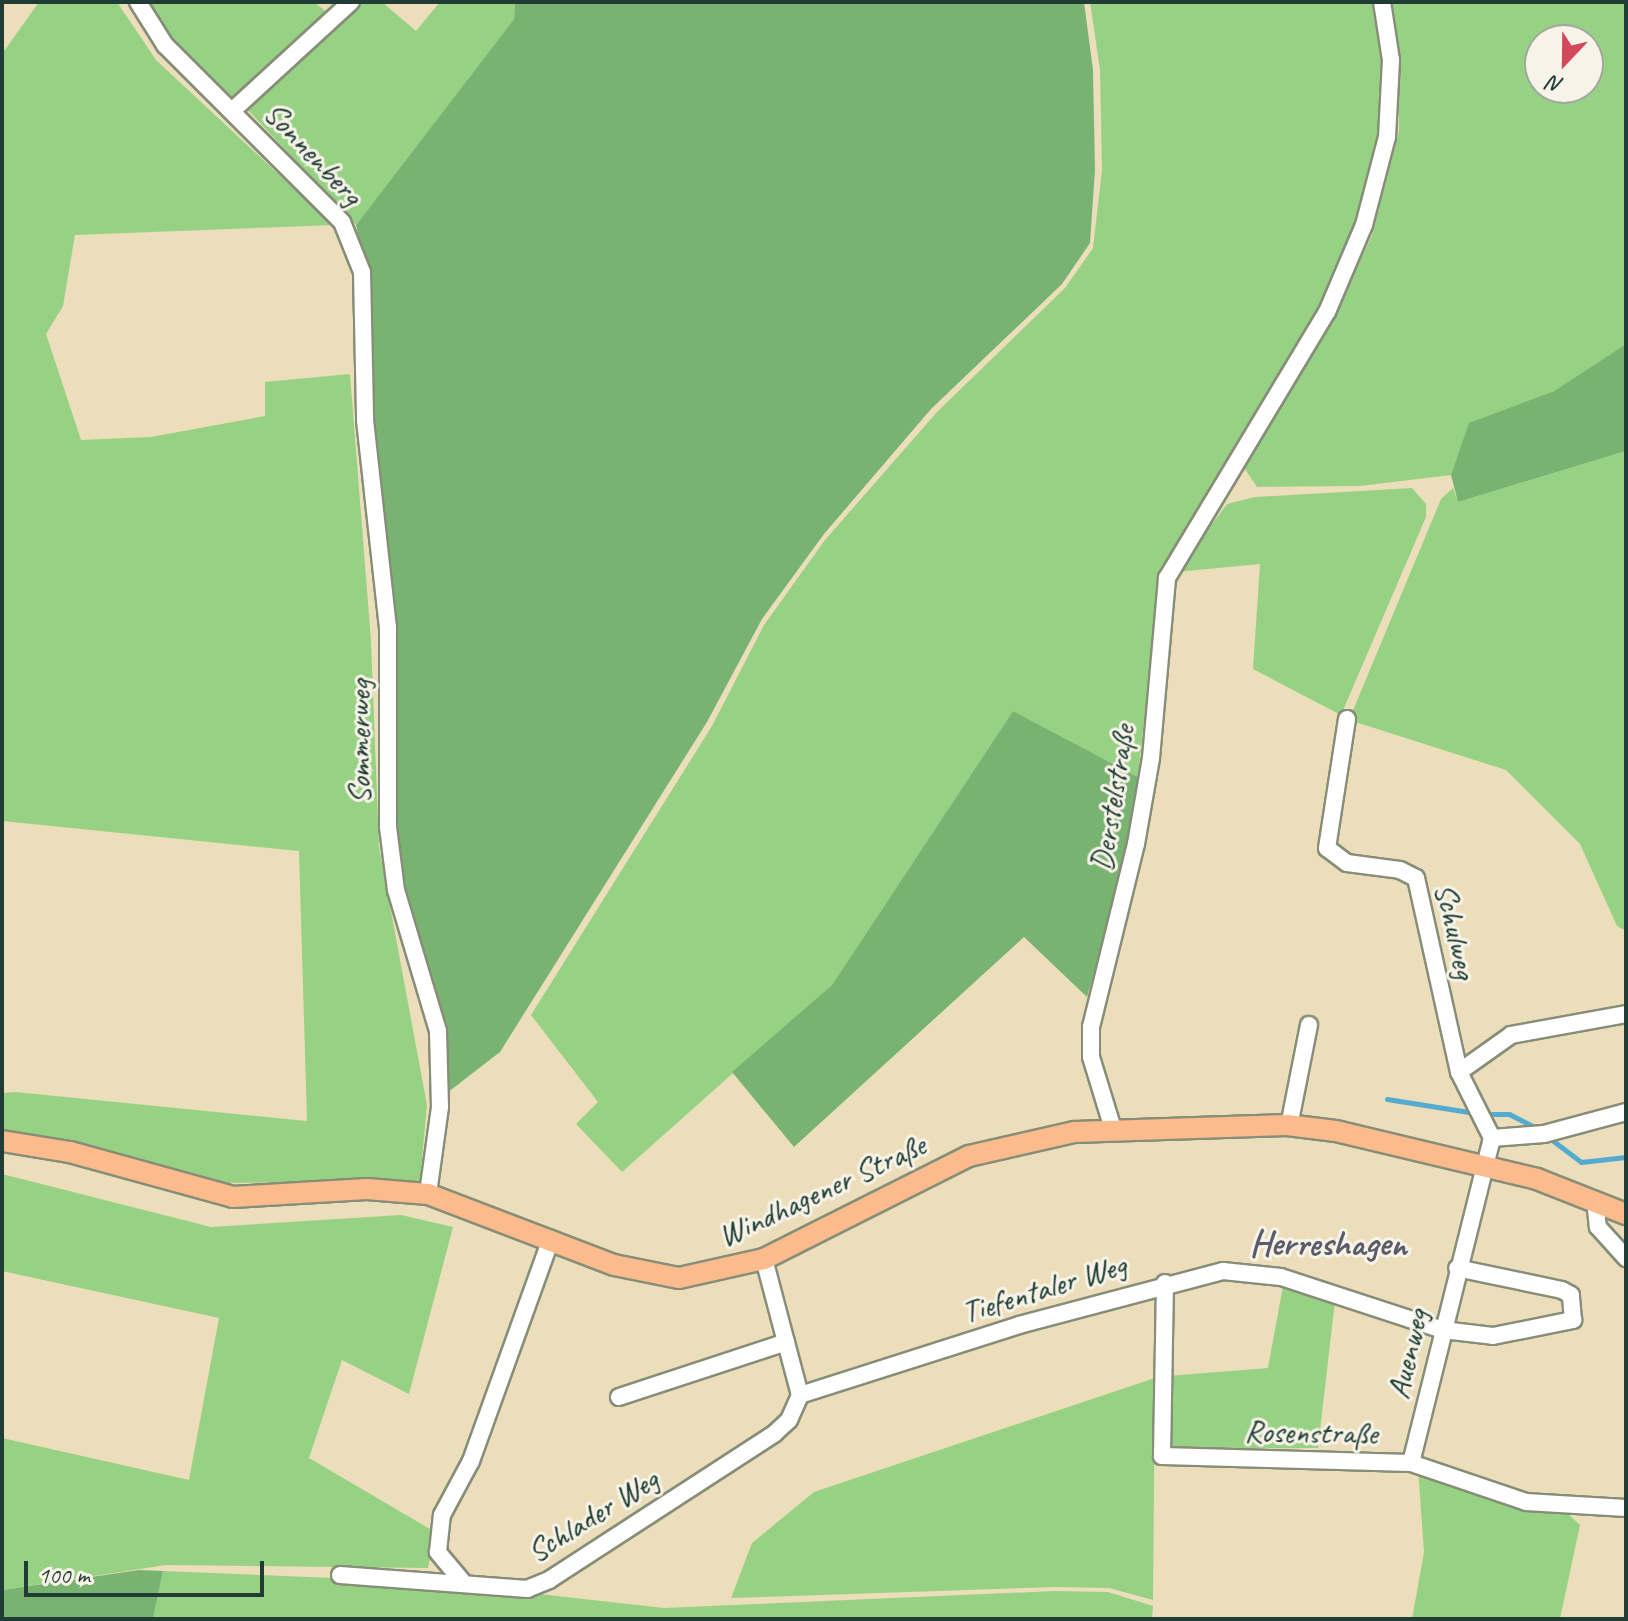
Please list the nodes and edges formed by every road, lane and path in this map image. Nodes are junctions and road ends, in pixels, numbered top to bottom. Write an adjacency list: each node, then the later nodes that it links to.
1 (138, 2): 4 (street, Sonnenberg)
2 (351, 2): 4 (street, Sonnenberg)
3 (1382, 2): 12 (street, Derstelstraße)
4 (233, 110): 5 (street, Sonnenberg)
5 (362, 283): 16 (street, Sommerweg)
6 (1347, 719): 9 (street, Schulweg)
7 (1626, 1014): 9 (street)
8 (1309, 1025): 11 (street)
9 (1459, 1072): 13 (street, Schulweg)
10 (1626, 1112): 13 (street)
11 (1289, 1126): 12 (main road, Windhagener Straße); 15 (main road, Windhagener Straße)
12 (1113, 1129): 21 (main road, Windhagener Straße)
13 (1492, 1138): 15 (street)
14 (2, 1141): 16 (main road, Windhagener Straße)
15 (1484, 1165): 17 (main road, Windhagener Straße); 22 (street, Auenweg)
16 (428, 1194): 19 (main road, Windhagener Straße)
17 (1595, 1200): 18 (main road, Windhagener Straße); 20 (street)
18 (1626, 1214)
19 (551, 1239): 21 (main road, Windhagener Straße); 31 (street)
20 (1626, 1258)
21 (764, 1259): 25 (street)
22 (1457, 1268): 24 (street, Auenweg); 24 (street, Tiefentaler Weg)
23 (1165, 1283): 24 (street, Tiefentaler Weg); 26 (street, Tiefentaler Weg); 28 (street, Rosenstraße)
24 (1443, 1330): 28 (street, Auenweg)
25 (786, 1342): 26 (street); 27 (street)
26 (800, 1395): 31 (street, Schlader Weg)
27 (619, 1397)
28 (1411, 1463): 29 (street, Rosenstraße)
29 (1626, 1508)
30 (340, 1575): 31 (street, Schlader Weg)
31 (462, 1581)

